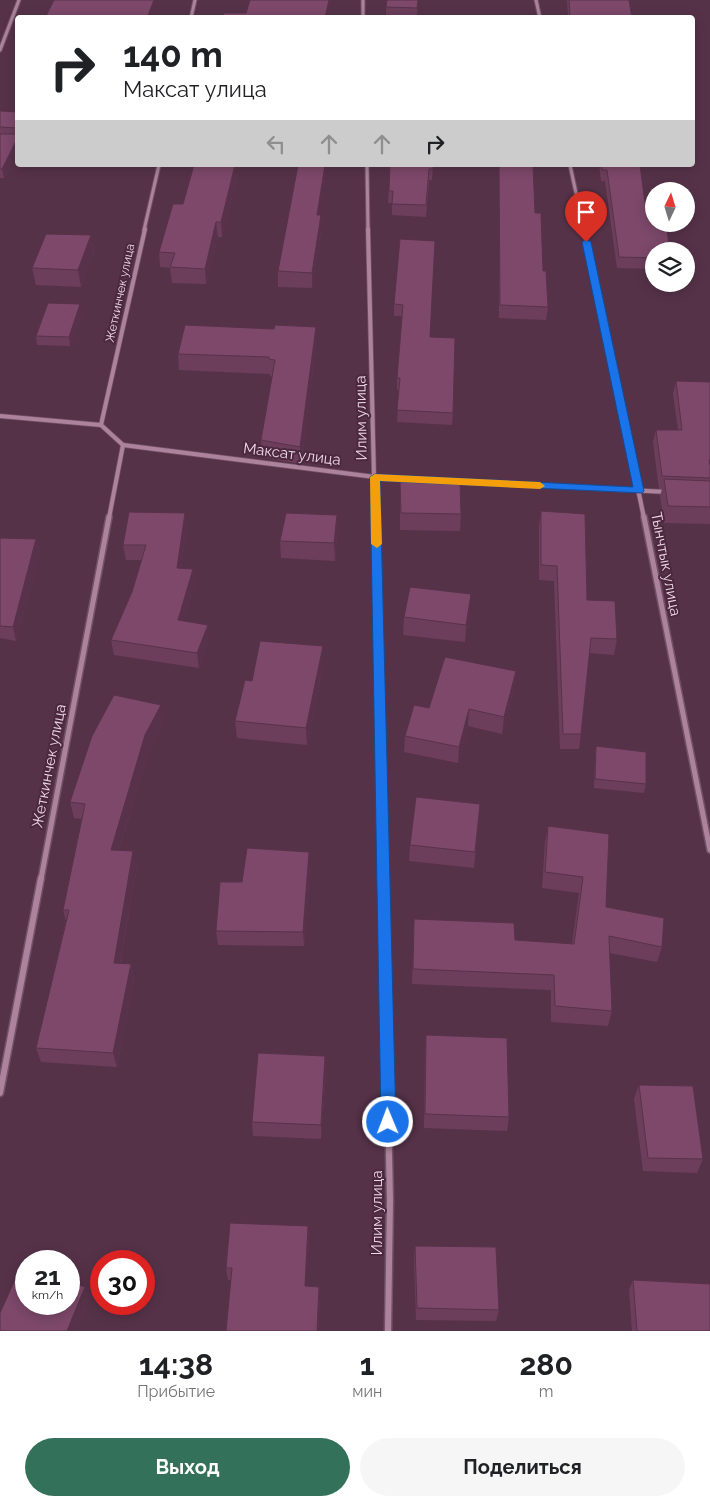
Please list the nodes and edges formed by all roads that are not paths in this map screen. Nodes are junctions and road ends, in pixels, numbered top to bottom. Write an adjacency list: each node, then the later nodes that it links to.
1 (19, 0): 8 (street)
2 (194, 0): 5 (street)
3 (363, 0): 6 (street)
4 (536, 0): 7 (street)
5 (192, 15)
6 (363, 15)
7 (539, 15)
8 (0, 50)
9 (158, 167): 13 (street, Жеткинчек улица)
10 (367, 167): 15 (street, Илим улица)
11 (570, 167): 16 (street, Тынчтык улица)
12 (0, 416): 13 (street)
13 (101, 425): 14 (street)
14 (123, 445): 15 (street, Максат улица); 19 (street, Жеткинчек улица)
15 (375, 477): 16 (street, Максат улица); 20 (street, Илим улица)
16 (639, 491): 17 (street, Максат улица); 18 (street, Тынчтык улица)
17 (674, 493)
18 (710, 850)
19 (0, 1092)
20 (388, 1331)

